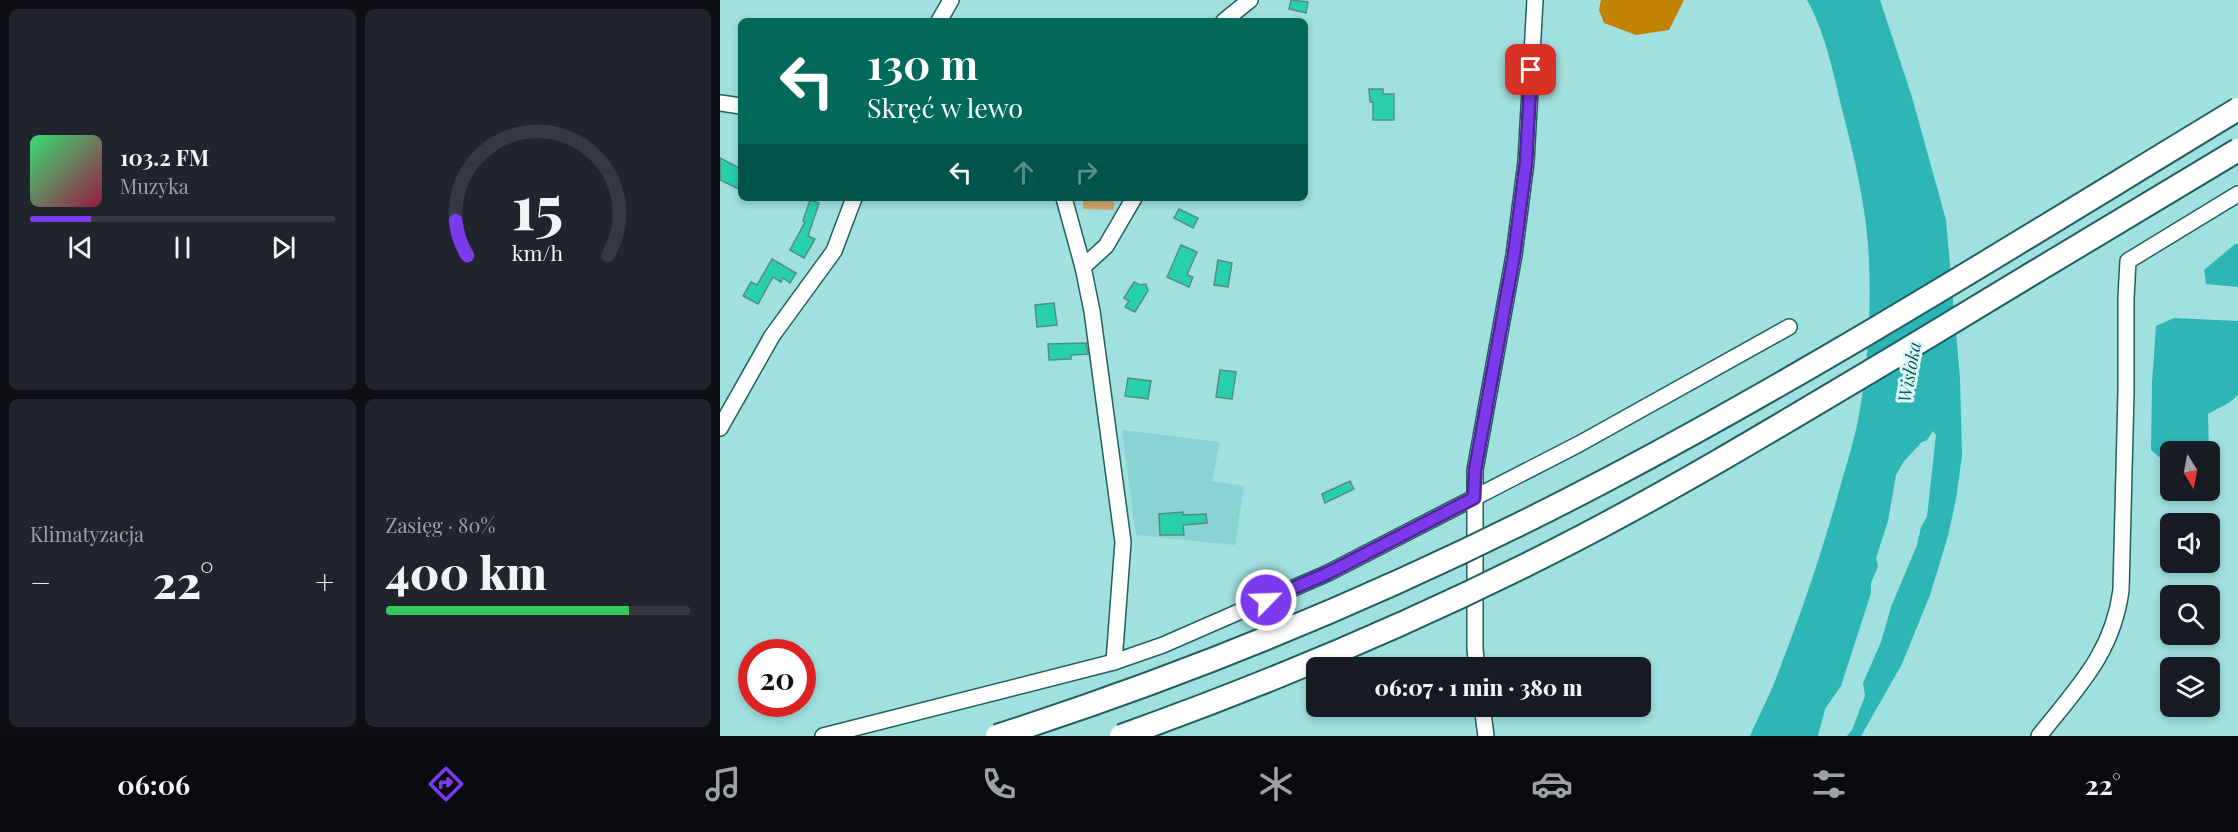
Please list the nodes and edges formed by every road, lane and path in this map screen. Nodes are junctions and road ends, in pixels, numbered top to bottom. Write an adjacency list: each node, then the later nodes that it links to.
1 (951, 0): 4 (street)
2 (1250, 0): 5 (street)
3 (1535, 0): 17 (street)
4 (941, 18)
5 (1228, 18)
6 (720, 103): 7 (street)
7 (738, 106)
8 (2238, 109): 22 (highway, bridge)
9 (2238, 150): 23 (highway, bridge)
10 (2238, 194): 25 (street)
11 (853, 201): 16 (street)
12 (1065, 201): 14 (street)
13 (1132, 201): 14 (street)
14 (1083, 267): 19 (street)
15 (1789, 327): 17 (street)
16 (720, 428)
17 (1474, 498): 18 (street); 19 (street)
18 (1476, 657)
19 (1114, 662): 21 (street)
20 (1483, 717): 24 (street)
21 (823, 736)
22 (997, 736)
23 (1121, 736)
24 (1486, 736)
25 (2039, 736)

